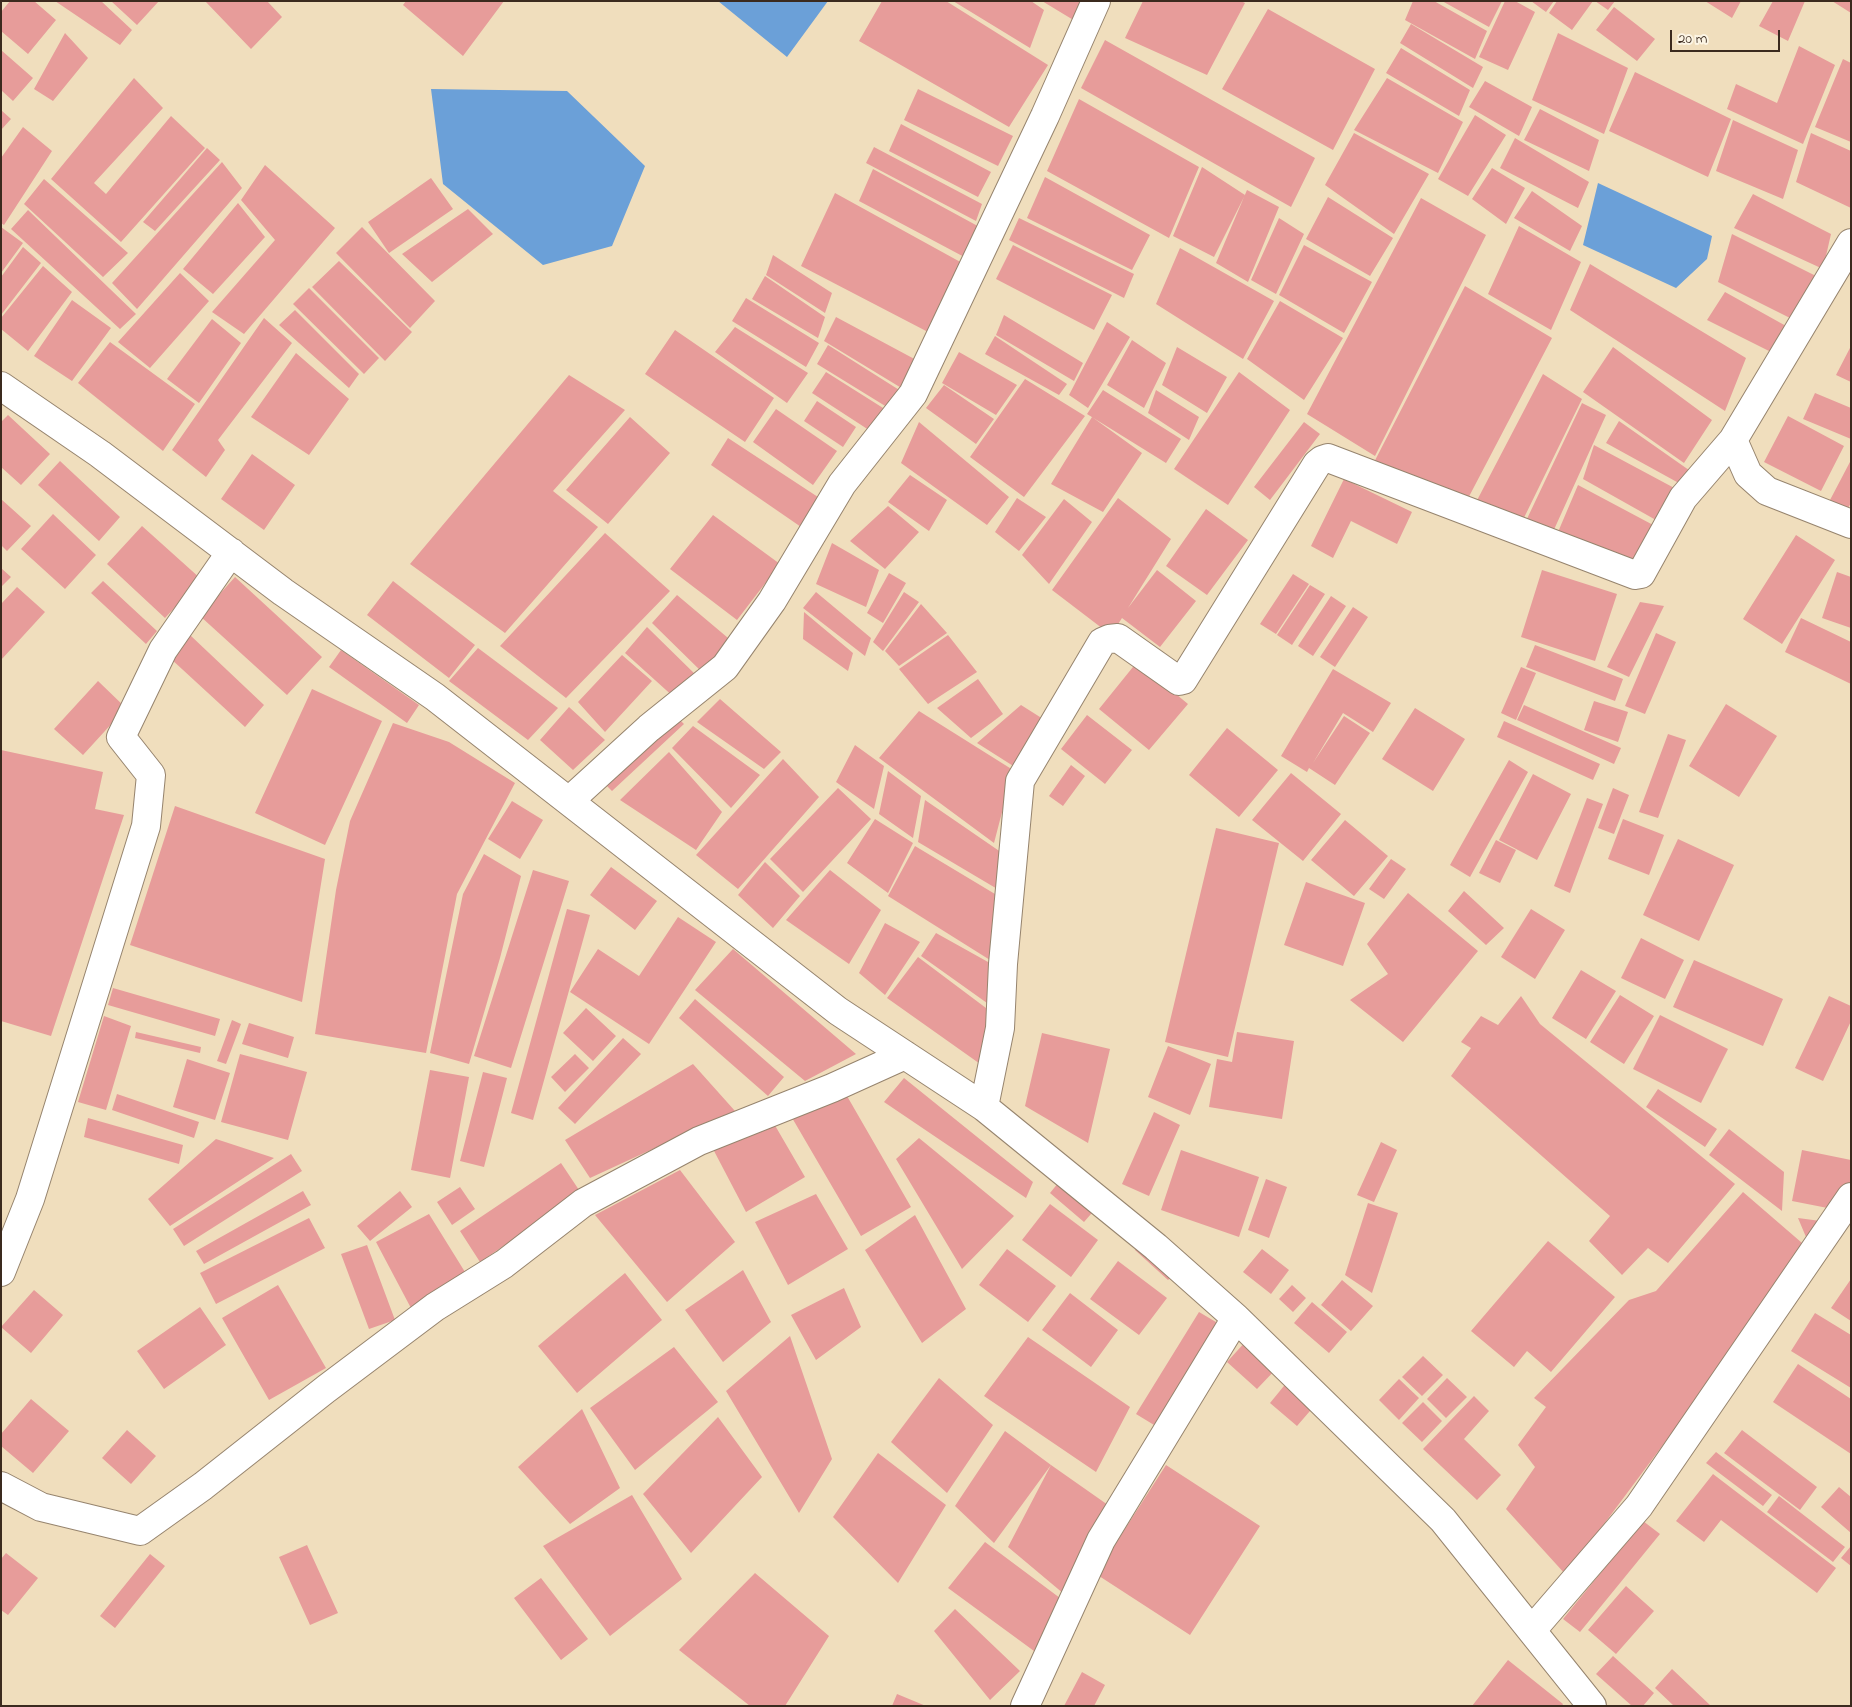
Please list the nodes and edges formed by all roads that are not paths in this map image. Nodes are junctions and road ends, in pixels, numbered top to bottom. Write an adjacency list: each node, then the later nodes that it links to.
1 (1096, 1): 7 (street)
2 (1851, 243): 4 (street)
3 (1, 386): 6 (street)
4 (1733, 440): 5 (street); 9 (street)
5 (1851, 524)
6 (231, 552): 7 (street); 11 (street)
7 (569, 801): 8 (street)
8 (905, 1055): 9 (street); 13 (street)
9 (984, 1106): 12 (street)
10 (1851, 1197): 14 (street)
11 (1, 1272)
12 (1236, 1318): 14 (street); 15 (street)
13 (1, 1486)
14 (1532, 1630): 16 (street)
15 (1024, 1706)
16 (1592, 1706)

